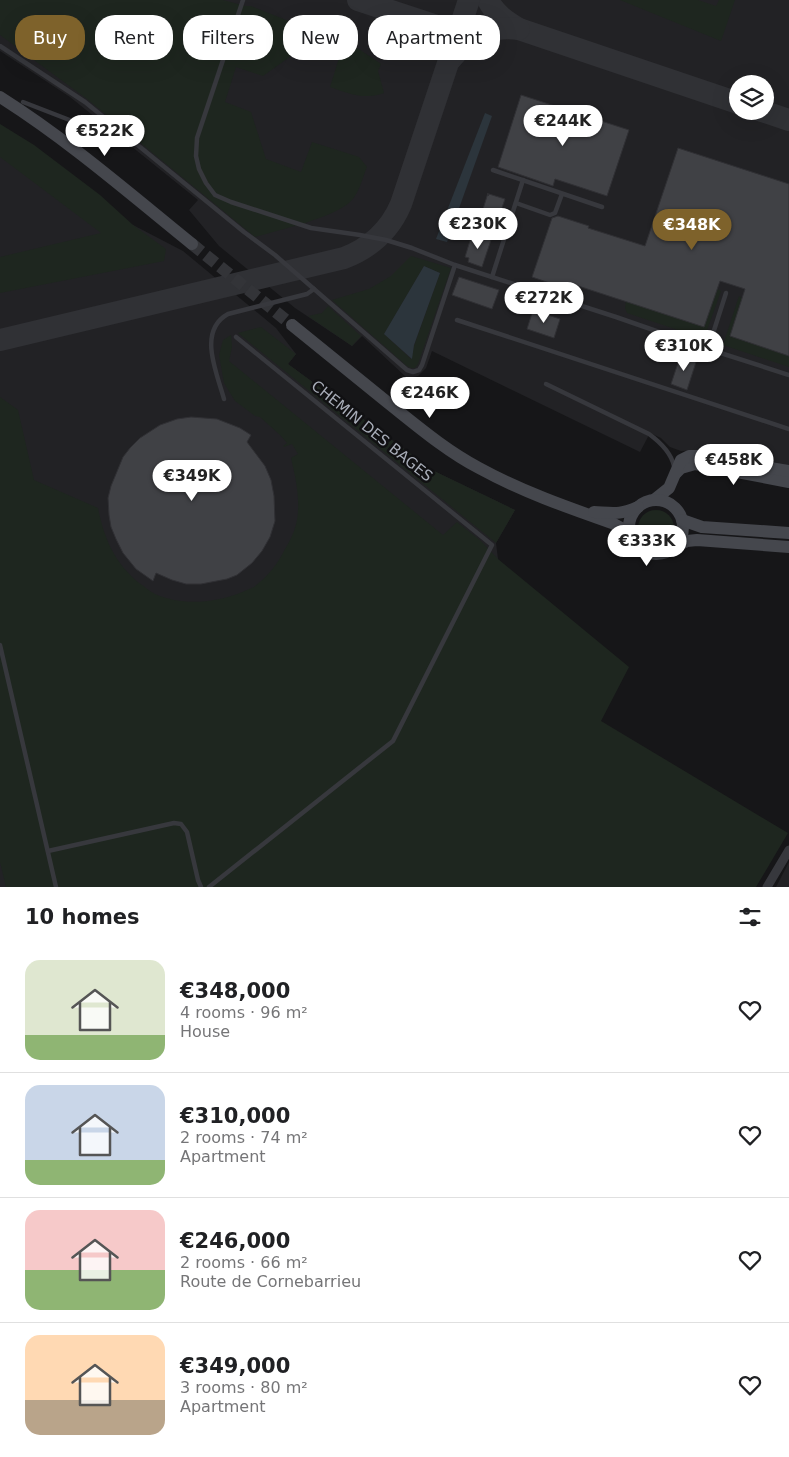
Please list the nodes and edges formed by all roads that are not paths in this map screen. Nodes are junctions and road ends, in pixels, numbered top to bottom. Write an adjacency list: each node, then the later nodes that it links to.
1 (243, 0): 12 (lane)
2 (0, 46): 14 (lane)
3 (0, 96): 11 (main road)
4 (23, 102): 5 (lane)
5 (98, 131)
6 (493, 170): 7 (lane)
7 (523, 180): 8 (lane); 9 (lane)
8 (562, 194): 9 (lane); 10 (lane)
9 (516, 203): 13 (lane)
10 (602, 207)
11 (192, 244)
12 (455, 265): 13 (lane); 14 (lane)
13 (492, 277): 19 (lane)
14 (314, 289): 22 (lane)
15 (726, 293): 19 (lane)
16 (457, 320): 23 (lane)
17 (292, 326): 31 (main road)
18 (236, 337): 42 (lane, CHEMIN DES BAGES)
19 (708, 349): 20 (lane)
20 (789, 375)
21 (546, 384): 25 (lane)
22 (224, 400)
23 (789, 429)
24 (789, 471): 25 (main road)
25 (674, 474): 26 (main road); 27 (main road)
26 (789, 482)
27 (669, 488): 28 (main road); 29 (main road)
28 (654, 500): 29 (main road); 30 (main road)
29 (672, 505): 32 (main road)
30 (638, 507): 31 (main road); 34 (main road)
31 (571, 508): 34 (main road)
32 (682, 520): 33 (main road); 35 (main road)
33 (789, 533)
34 (630, 536): 35 (main road)
35 (676, 546): 36 (main road)
36 (789, 547)
37 (0, 645): 39 (lane)
38 (789, 850): 43 (street)
39 (48, 851): 40 (lane); 41 (lane)
40 (56, 887)
41 (201, 887)
42 (209, 887)
43 (767, 887)

